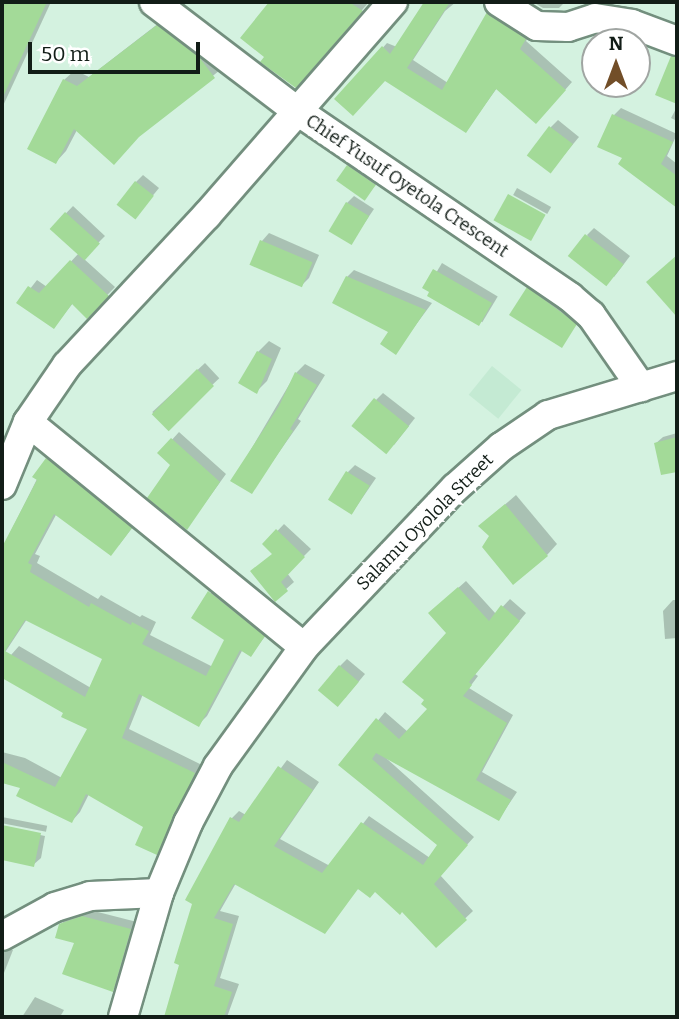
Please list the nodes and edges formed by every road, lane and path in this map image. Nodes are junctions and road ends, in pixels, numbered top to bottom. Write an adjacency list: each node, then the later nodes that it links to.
1 (154, 2): 5 (street, Chief Yusuf Oyetola Crescent)
2 (393, 2): 5 (street)
3 (499, 2): 4 (street)
4 (677, 41)
5 (296, 110): 7 (street, Chief Yusuf Oyetola Crescent); 8 (street)
6 (677, 376): 7 (street, Salamu Oyolola Street)
7 (641, 387): 10 (street, Salamu Oyolola Street)
8 (15, 423): 9 (street); 10 (street)
9 (2, 485)
10 (303, 646): 11 (street, Salamu Oyolola Street)
11 (159, 893): 12 (street); 13 (street, Salamu Oyolola Street)
12 (2, 936)
13 (123, 1017)

